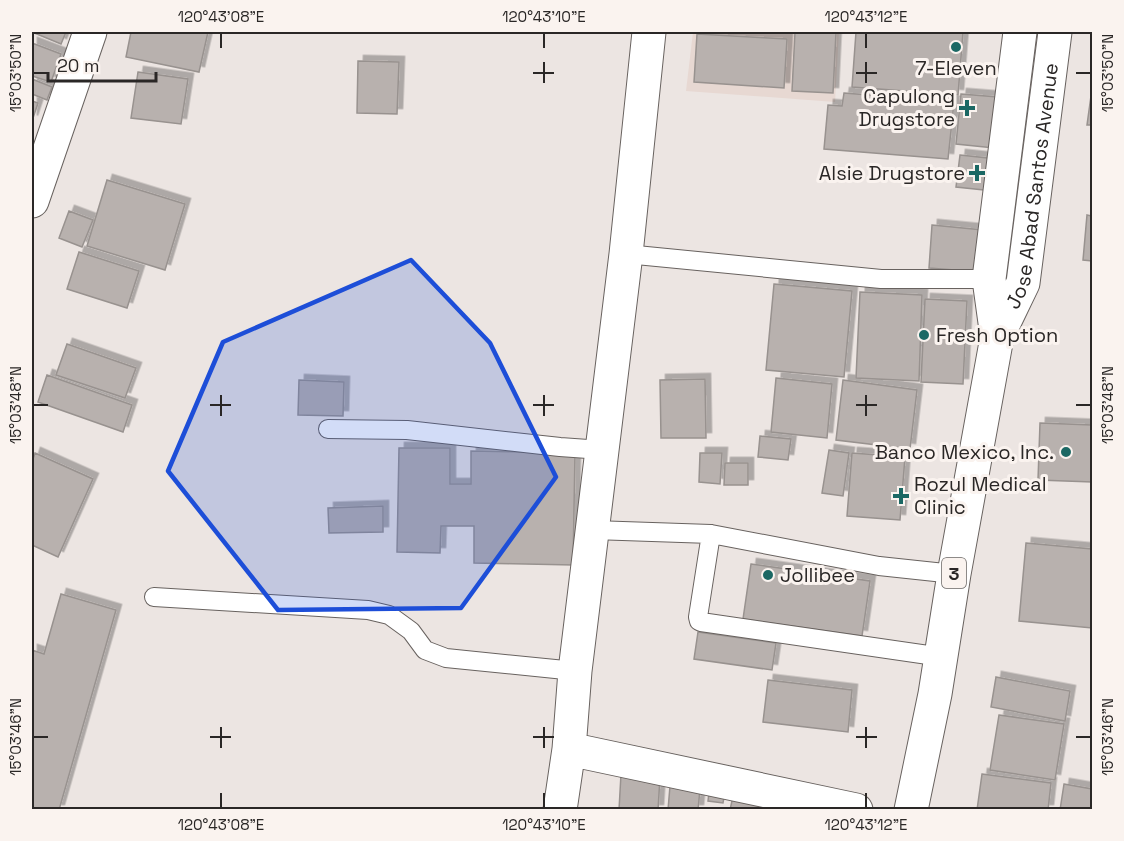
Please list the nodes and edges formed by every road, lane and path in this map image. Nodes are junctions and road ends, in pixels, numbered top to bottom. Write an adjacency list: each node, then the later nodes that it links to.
1 (90, 32): 5 (main road)
2 (649, 32): 6 (main road)
3 (1020, 32): 7 (main road, Jose Abad Santos Avenue / 3)
4 (1055, 32): 8 (main road, Jose Abad Santos Avenue / 3)
5 (32, 201)
6 (626, 254): 7 (lane); 10 (main road)
7 (989, 279): 8 (main road, Jose Abad Santos Avenue / 3)
8 (996, 337): 13 (main road, Jose Abad Santos Avenue / 3)
9 (328, 429): 10 (lane)
10 (602, 450): 11 (main road)
11 (593, 530): 12 (lane); 16 (main road)
12 (711, 534): 13 (lane); 15 (lane)
13 (954, 574): 15 (main road, Jose Abad Santos Avenue / 3)
14 (154, 597): 16 (lane)
15 (942, 657): 20 (main road, Jose Abad Santos Avenue / 3)
16 (575, 671): 17 (main road)
17 (569, 749): 18 (main road); 19 (main road)
18 (560, 810)
19 (856, 810)
20 (911, 810)

